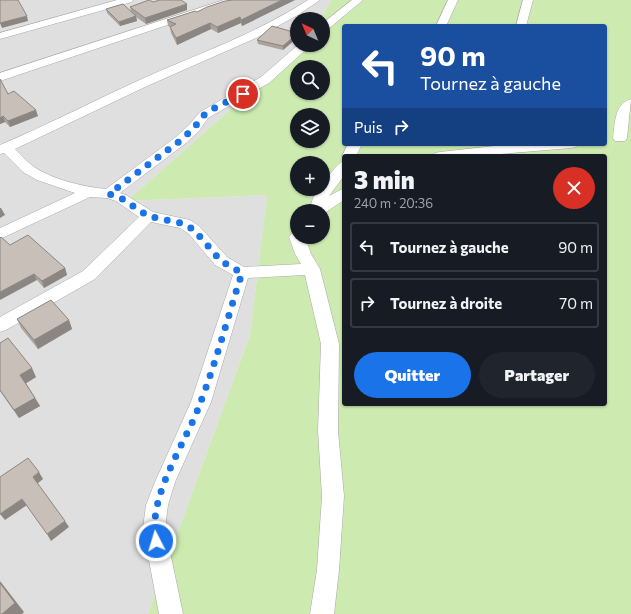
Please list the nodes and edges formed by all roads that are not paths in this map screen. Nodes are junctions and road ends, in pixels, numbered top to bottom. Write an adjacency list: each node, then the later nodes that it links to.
1 (128, 0): 10 (street)
2 (246, 0): 12 (street)
3 (315, 0): 17 (street)
4 (358, 0): 7 (street)
5 (453, 0): 8 (street)
6 (528, 0): 9 (street)
7 (330, 22)
8 (442, 24)
9 (522, 24)
10 (0, 36)
11 (297, 52): 21 (street)
12 (0, 77)
13 (631, 103): 14 (street)
14 (626, 138): 15 (street)
15 (607, 140)
16 (511, 146): 18 (street)
17 (3, 149): 20 (street)
18 (454, 154)
19 (342, 168): 23 (street)
20 (88, 192): 21 (street); 26 (street)
21 (109, 194): 25 (street)
22 (342, 194): 24 (street)
23 (317, 204)
24 (327, 204)
25 (148, 216): 29 (street); 30 (street)
26 (0, 234)
27 (299, 244): 28 (street)
28 (312, 269): 29 (street); 32 (street)
29 (242, 273): 31 (street)
30 (0, 325)
31 (171, 614)
32 (322, 614)

